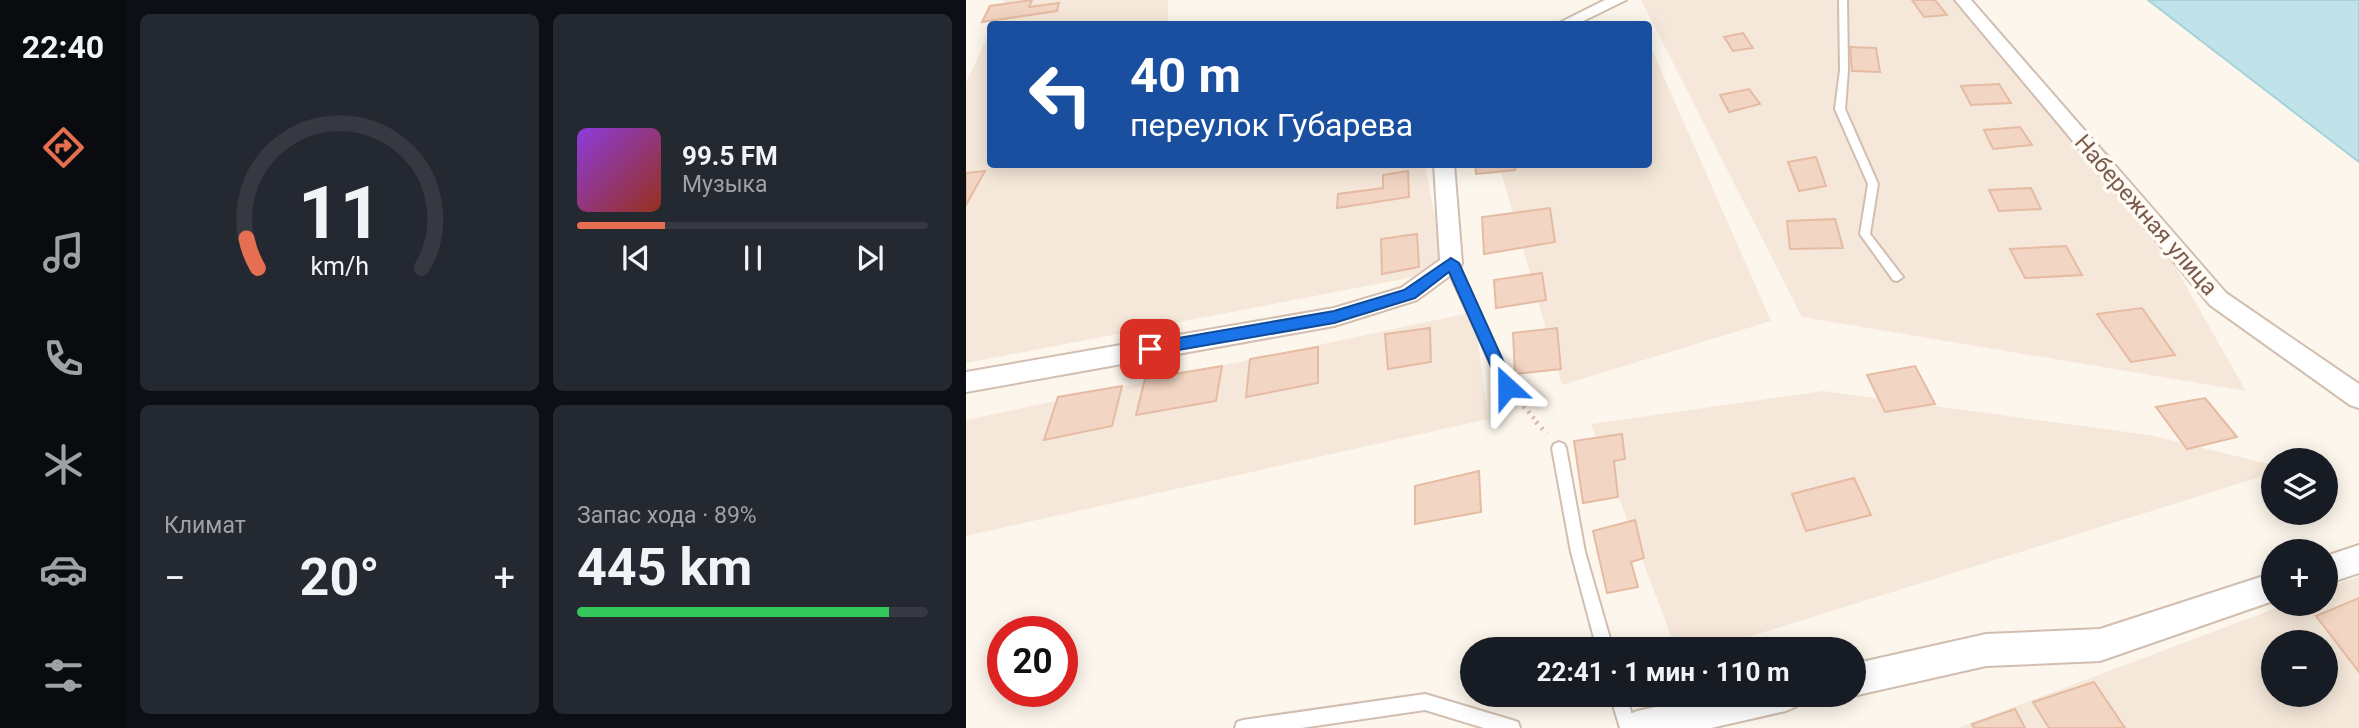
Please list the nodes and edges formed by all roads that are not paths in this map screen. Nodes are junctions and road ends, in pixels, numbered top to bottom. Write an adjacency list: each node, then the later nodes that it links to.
1 (1618, 0): 4 (street)
2 (1843, 0): 7 (lane)
3 (1963, 0): 10 (street, Набережная улица)
4 (1572, 21)
5 (1444, 168): 6 (street)
6 (1451, 263): 8 (street); 9 (lane)
7 (1897, 277)
8 (966, 382)
9 (1507, 387)
10 (2359, 398)
11 (1559, 448): 15 (lane)
12 (2359, 559): 13 (street)
13 (2338, 566)
14 (2261, 591): 16 (street)
15 (1602, 637)
16 (1866, 677)
17 (1622, 707): 21 (lane)
18 (1732, 707): 22 (street)
19 (1243, 728): 20 (lane)
20 (1512, 728)
21 (1628, 728)
22 (1637, 728)

